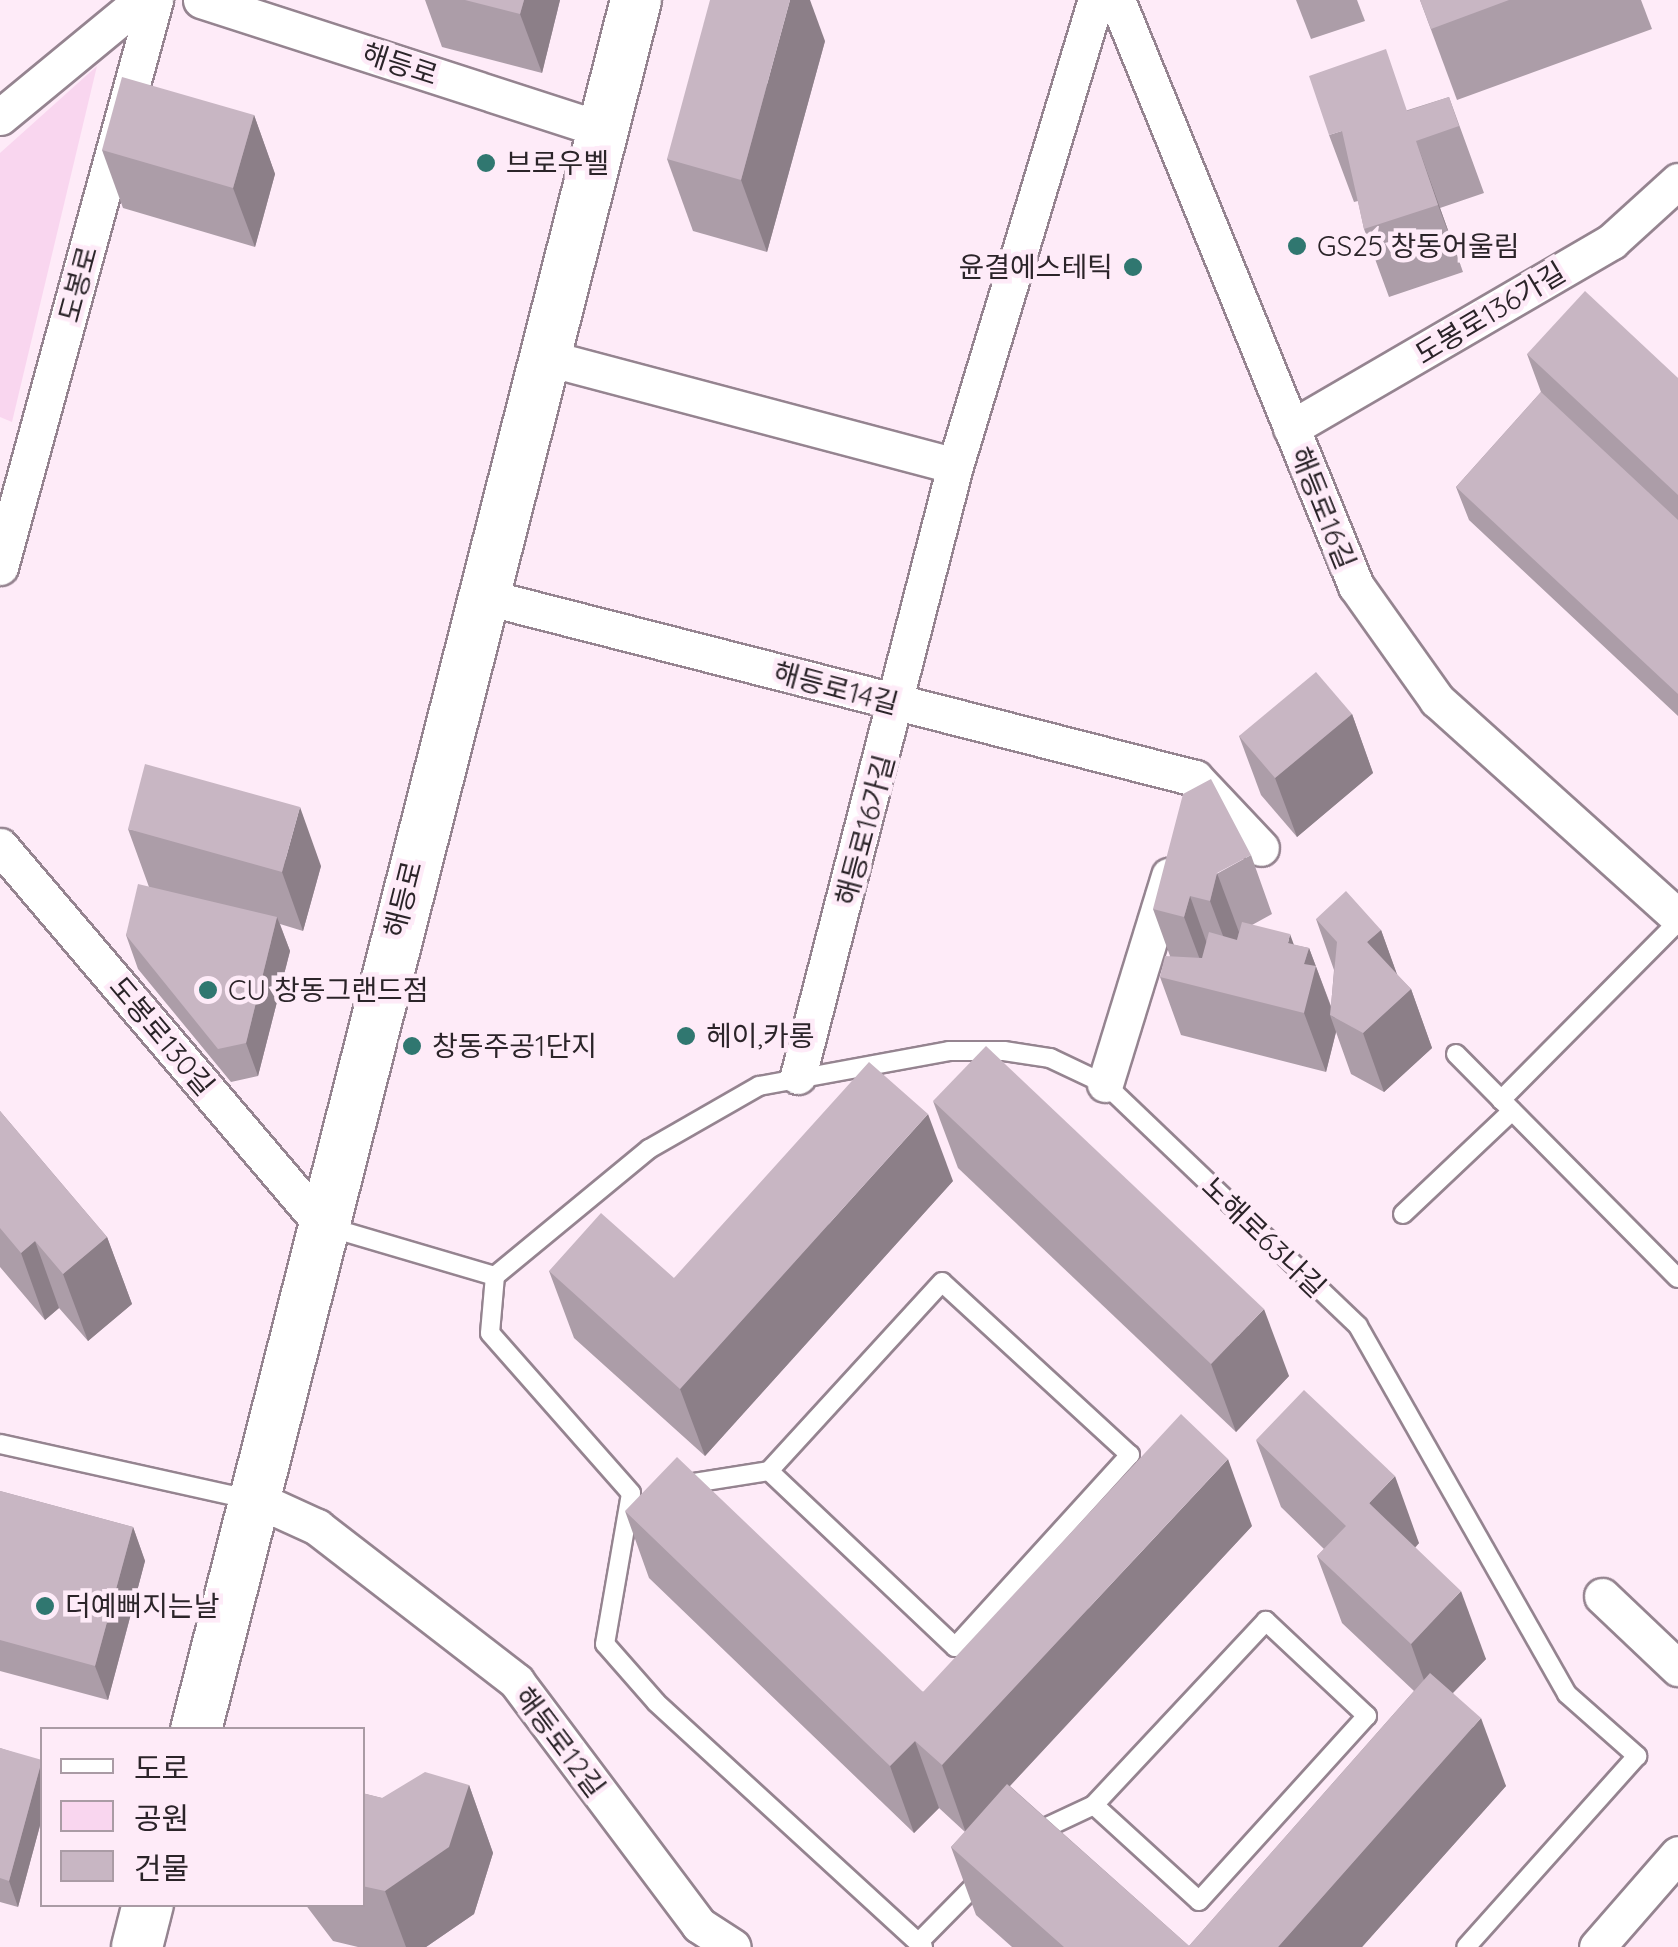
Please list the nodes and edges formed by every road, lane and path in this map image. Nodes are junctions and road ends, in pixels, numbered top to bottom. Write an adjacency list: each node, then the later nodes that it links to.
1 (142, 0): 7 (street)
2 (155, 0): 13 (street, 도봉로)
3 (201, 0): 8 (street, 해등로)
4 (636, 0): 8 (main road, 해등로)
5 (1096, 0): 12 (street, 해등로16가길)
6 (1117, 0): 11 (street, 해등로16길)
7 (0, 117)
8 (600, 128): 10 (main road, 해등로)
9 (1678, 181): 11 (street, 도봉로136가길)
10 (540, 356): 12 (street); 14 (main road, 해등로)
11 (1291, 428): 19 (street, 해등로16길)
12 (955, 466): 15 (street, 해등로16가길)
13 (0, 567)
14 (478, 595): 15 (street, 해등로14길); 25 (main road, 해등로)
15 (899, 705): 16 (street, 해등로14길); 21 (street, 해등로16가길)
16 (1194, 778): 18 (street); 22 (street)
17 (0, 846): 25 (street, 도봉로130길)
18 (1261, 848)
19 (1678, 920): 23 (lane)
20 (1456, 1054): 23 (lane)
21 (798, 1076): 22 (lane, 노해로63나길); 26 (lane, 노해로63나길)
22 (1105, 1084): 41 (lane, 노해로63나길)
23 (1507, 1105): 24 (lane); 27 (lane)
24 (1404, 1214)
25 (323, 1226): 26 (lane); 31 (main road, 해등로)
26 (495, 1276): 30 (lane)
27 (1678, 1278)
28 (0, 1444): 31 (lane)
29 (769, 1471): 29 (lane); 30 (lane)
30 (631, 1492): 38 (lane)
31 (260, 1501): 34 (main road, 해등로); 40 (street, 해등로12길)
32 (1602, 1596): 33 (street)
33 (1678, 1668)
34 (197, 1727)
35 (1094, 1804): 35 (lane); 38 (lane)
36 (1678, 1854): 42 (street)
37 (147, 1907): 39 (main road)
38 (921, 1945)
39 (137, 1947)
40 (733, 1947)
41 (1466, 1947)
42 (1597, 1947)

